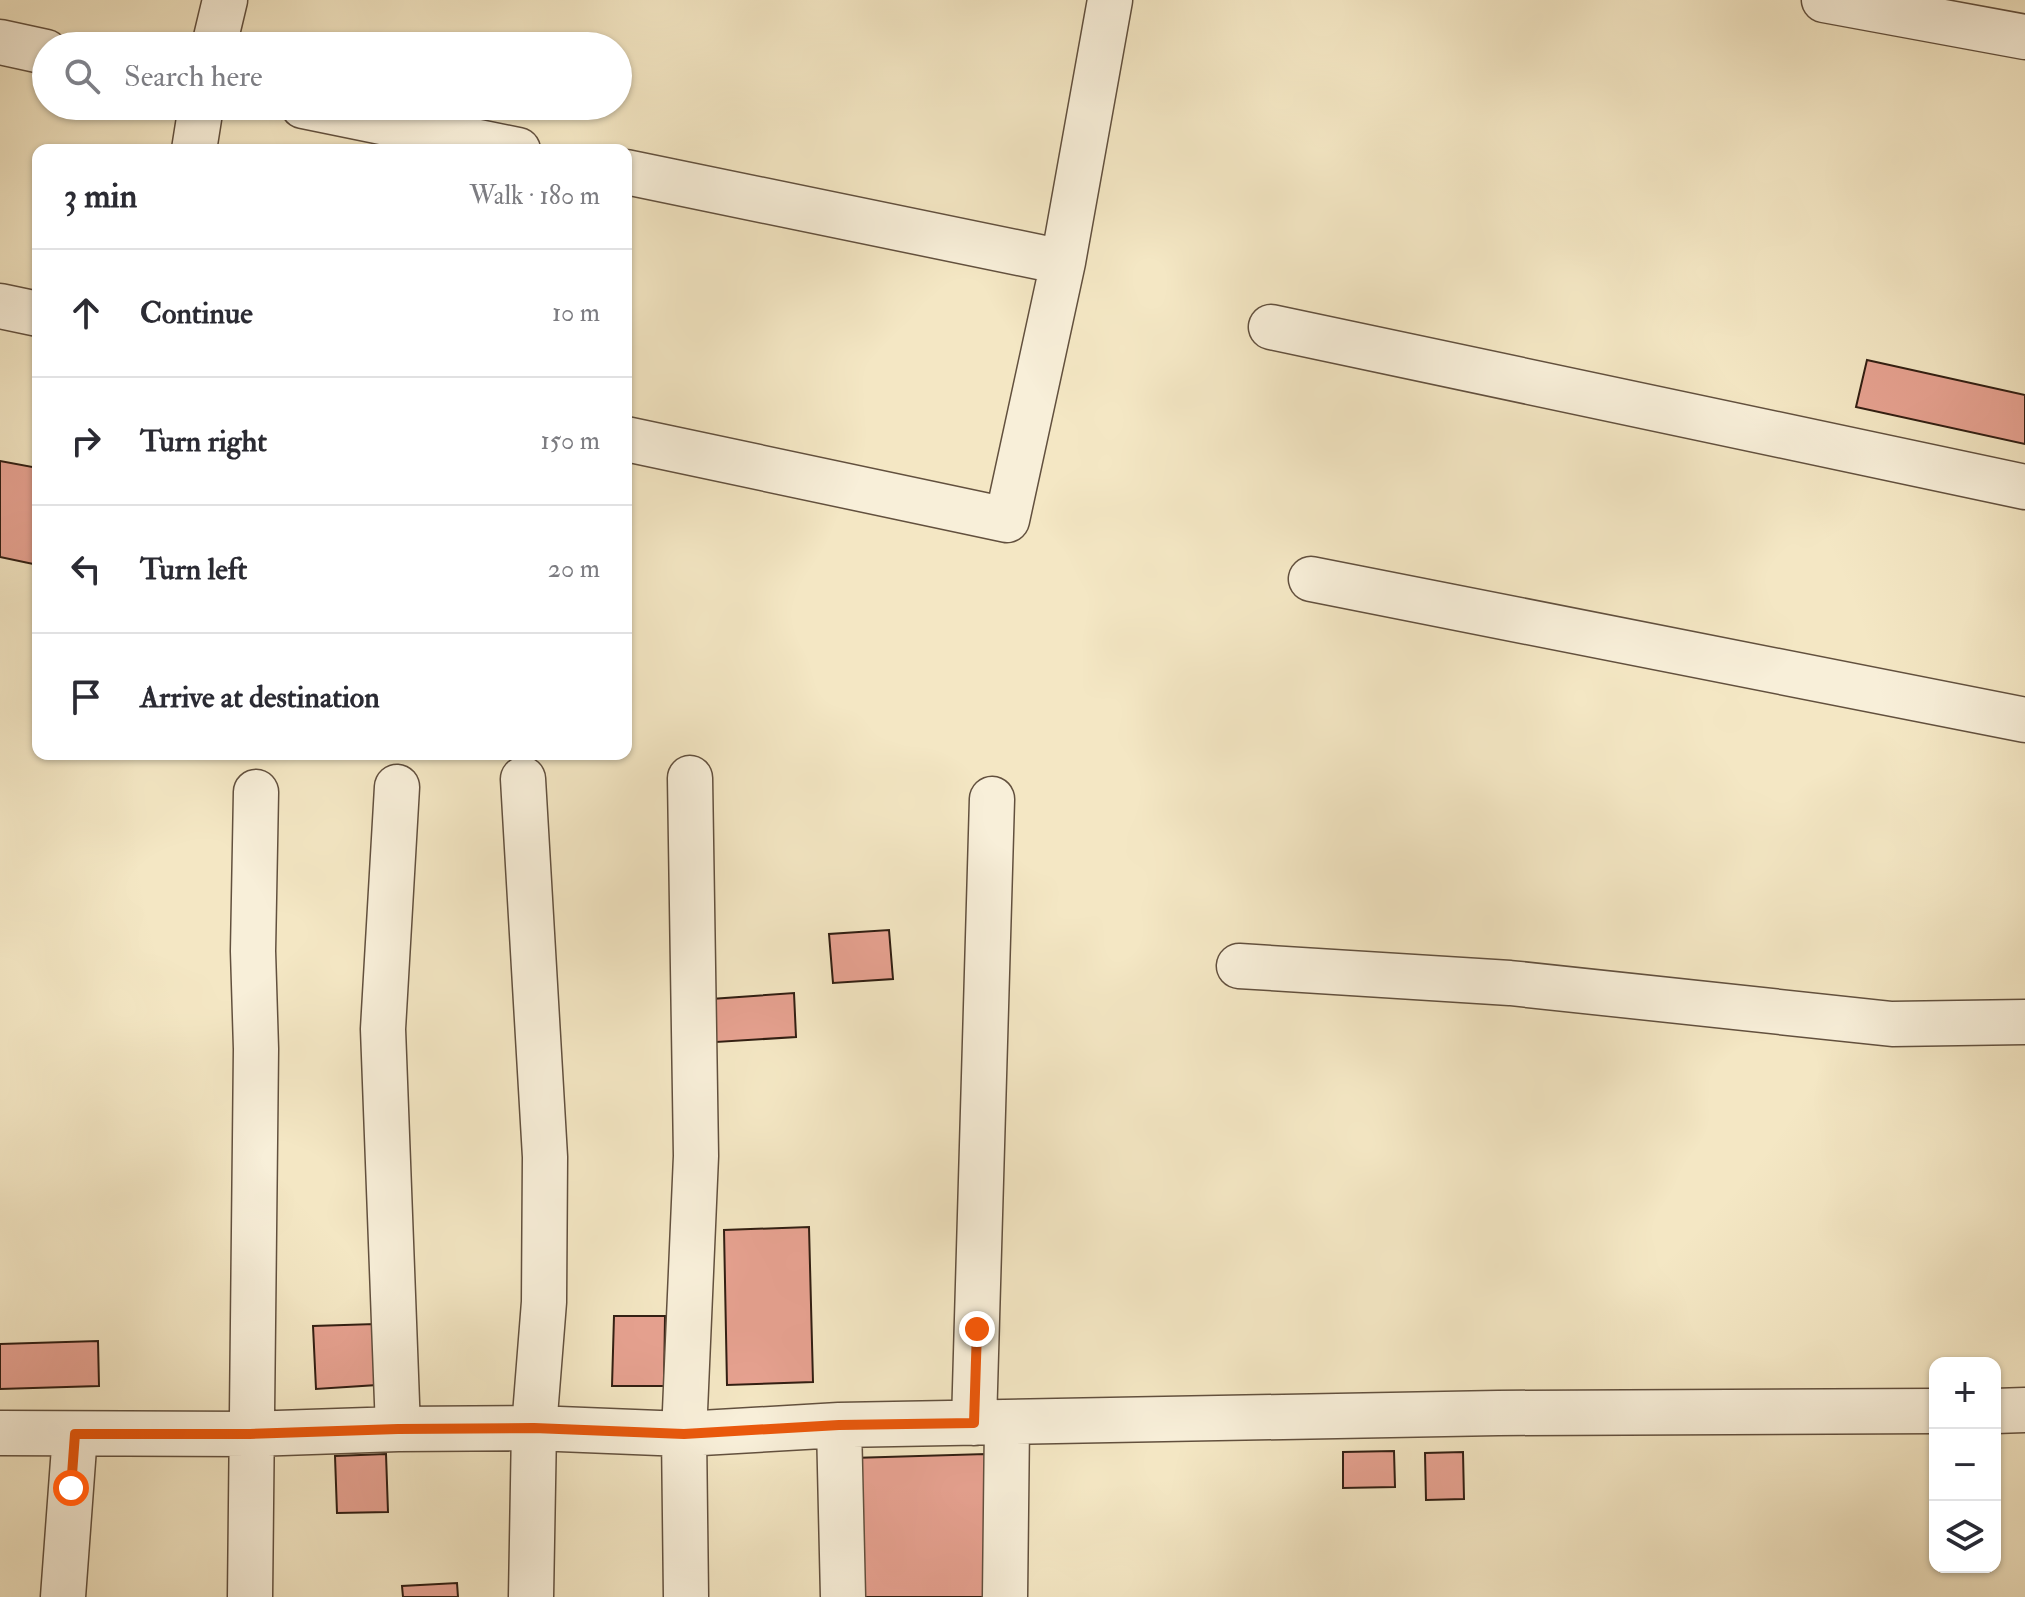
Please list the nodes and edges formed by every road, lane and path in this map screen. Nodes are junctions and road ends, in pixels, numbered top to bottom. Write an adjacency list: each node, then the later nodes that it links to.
1 (225, 0): 4 (street)
2 (1110, 0): 13 (street)
3 (1824, 0): 5 (street)
4 (217, 32)
5 (2025, 37)
6 (0, 42): 7 (street)
7 (32, 49)
8 (199, 120): 10 (street)
9 (371, 120): 11 (street)
10 (195, 144)
11 (489, 144)
12 (632, 173): 13 (street)
13 (1063, 262): 17 (street)
14 (0, 306): 15 (street)
15 (32, 313)
16 (1271, 327): 18 (street)
17 (632, 440)
18 (2025, 487)
19 (1311, 579): 20 (street)
20 (2025, 720)
21 (690, 778): 38 (street)
22 (523, 779): 33 (street)
23 (397, 787): 34 (street)
24 (256, 792): 37 (street)
25 (992, 799): 31 (street)
26 (1239, 966): 27 (street)
27 (2025, 1022)
28 (2025, 1410): 30 (street)
29 (1929, 1411): 31 (street)
30 (2001, 1411)
31 (991, 1423): 32 (street); 44 (street)
32 (839, 1425): 38 (street); 43 (street)
33 (534, 1428): 34 (street); 38 (street); 41 (street)
34 (398, 1429): 37 (street)
35 (0, 1433): 36 (street)
36 (75, 1434): 37 (street); 39 (street)
37 (250, 1434): 40 (street)
38 (684, 1434): 42 (street)
39 (63, 1597)
40 (250, 1597)
41 (531, 1597)
42 (686, 1597)
43 (843, 1597)
44 (1005, 1597)

